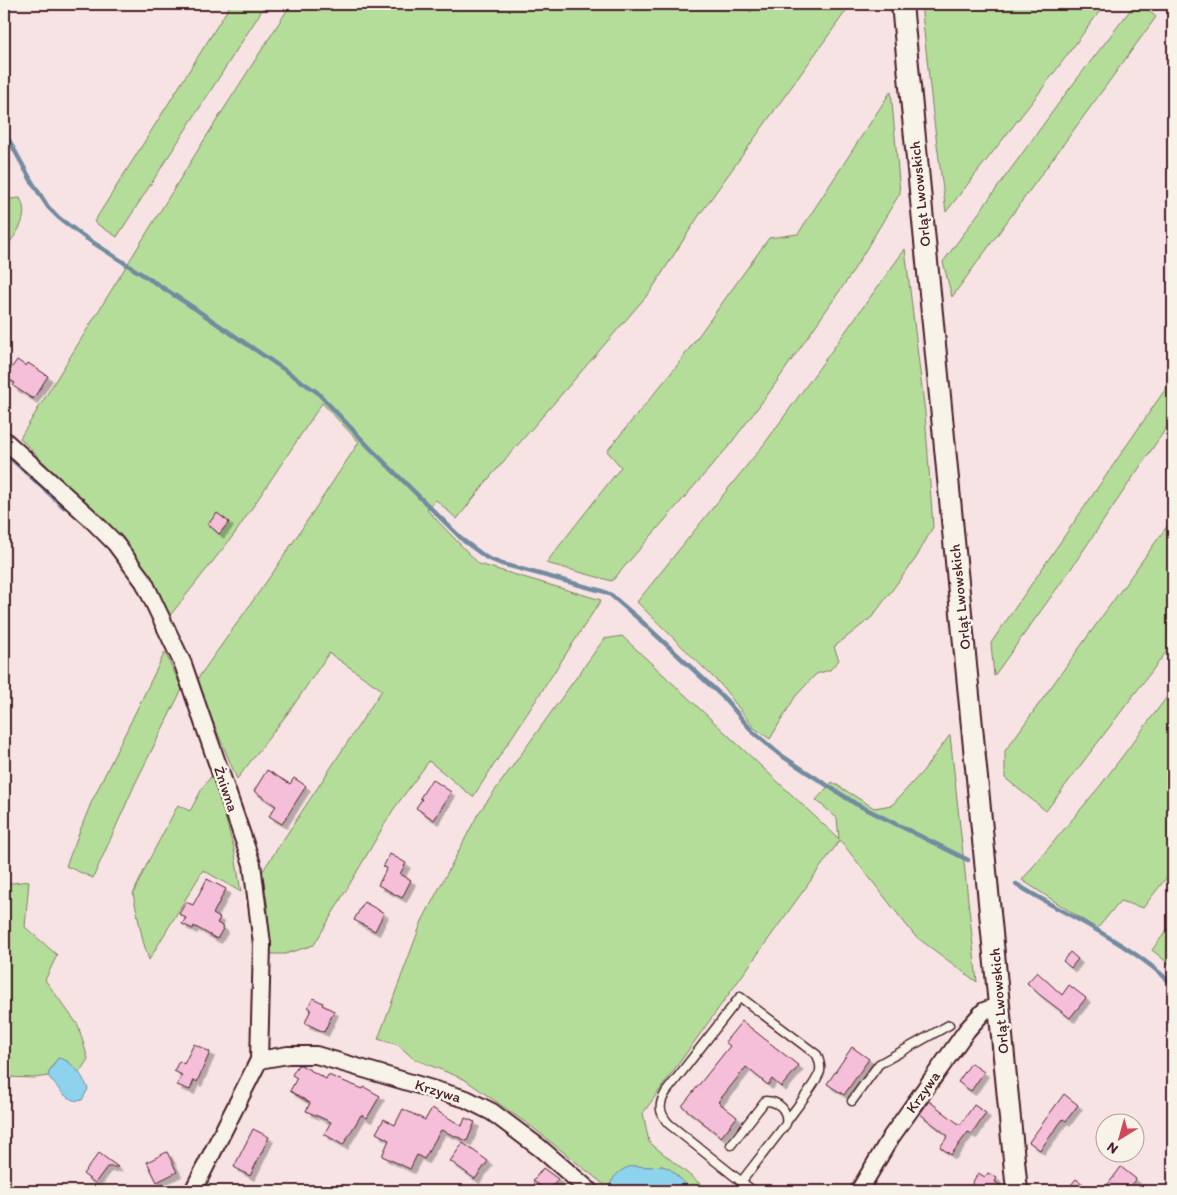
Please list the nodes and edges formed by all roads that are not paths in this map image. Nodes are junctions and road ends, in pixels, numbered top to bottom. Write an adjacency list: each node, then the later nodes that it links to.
1 (902, 4): 3 (street, Orląt Lwowskich)
2 (4, 440): 5 (street, Żniwna)
3 (1000, 1005): 13 (street, Krzywa); 14 (street, Orląt Lwowskich)
4 (949, 1025): 6 (lane)
5 (259, 1060): 10 (street, Żniwna); 11 (street, Krzywa)
6 (852, 1101)
7 (787, 1121): 8 (lane); 9 (lane); 9 (lane)
8 (731, 1145)
9 (741, 1182): 12 (lane)
10 (193, 1191)
11 (590, 1191)
12 (753, 1191)
13 (859, 1191)
14 (1017, 1191)

